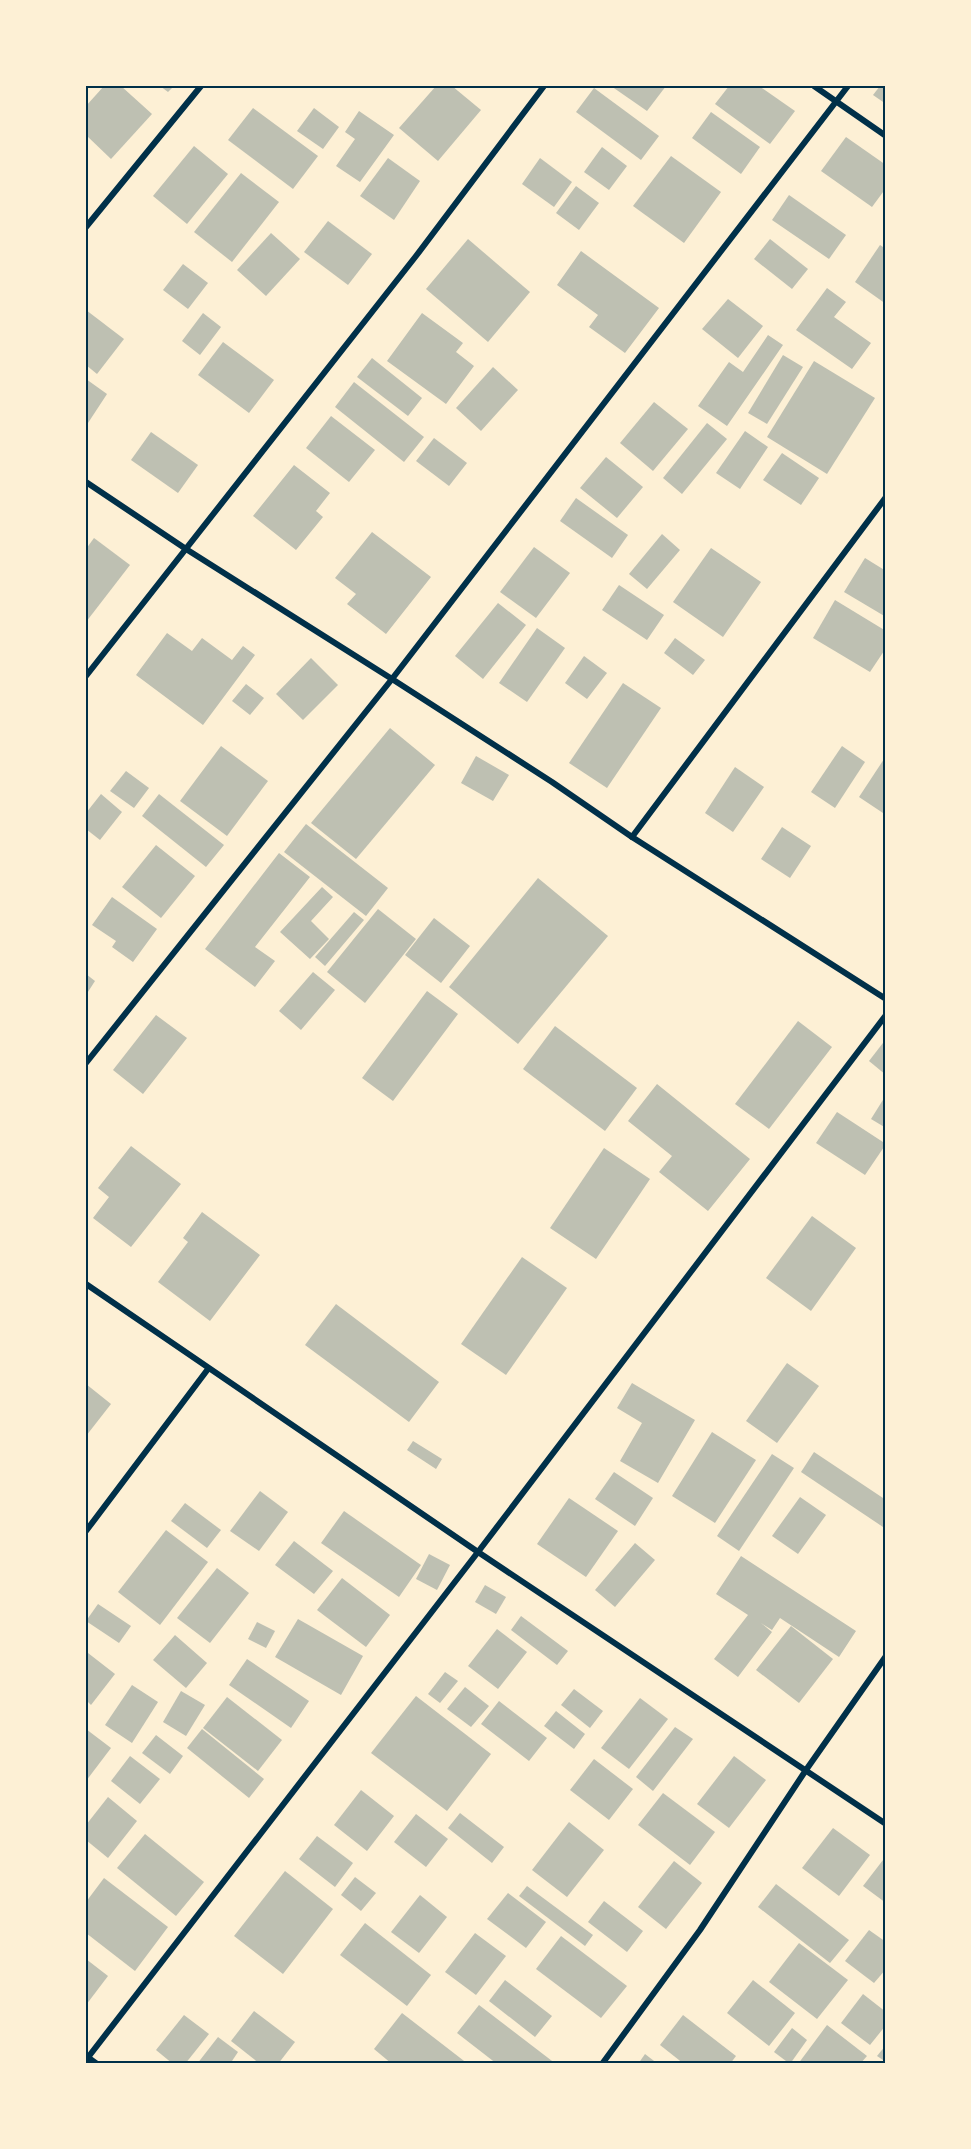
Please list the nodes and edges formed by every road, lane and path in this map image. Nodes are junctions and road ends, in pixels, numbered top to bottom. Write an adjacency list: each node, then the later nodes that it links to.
1 (201, 86): 7 (street)
2 (544, 86): 10 (street)
3 (814, 86): 5 (street)
4 (848, 86): 5 (street)
5 (836, 101): 6 (street); 12 (street)
6 (885, 136)
7 (86, 227)
8 (86, 482): 10 (street)
9 (885, 497): 13 (street)
10 (186, 549): 11 (street); 12 (street)
11 (86, 676)
12 (392, 679): 13 (street); 16 (street)
13 (632, 837): 14 (street)
14 (885, 999)
15 (885, 1015): 20 (street)
16 (86, 1064)
17 (86, 1284): 18 (street)
18 (208, 1369): 19 (street); 20 (street)
19 (86, 1531)
20 (478, 1552): 22 (street); 24 (street)
21 (885, 1656): 22 (street)
22 (806, 1770): 23 (street); 26 (street)
23 (885, 1824)
24 (86, 2058): 25 (street)
25 (97, 2064)
26 (602, 2064)

